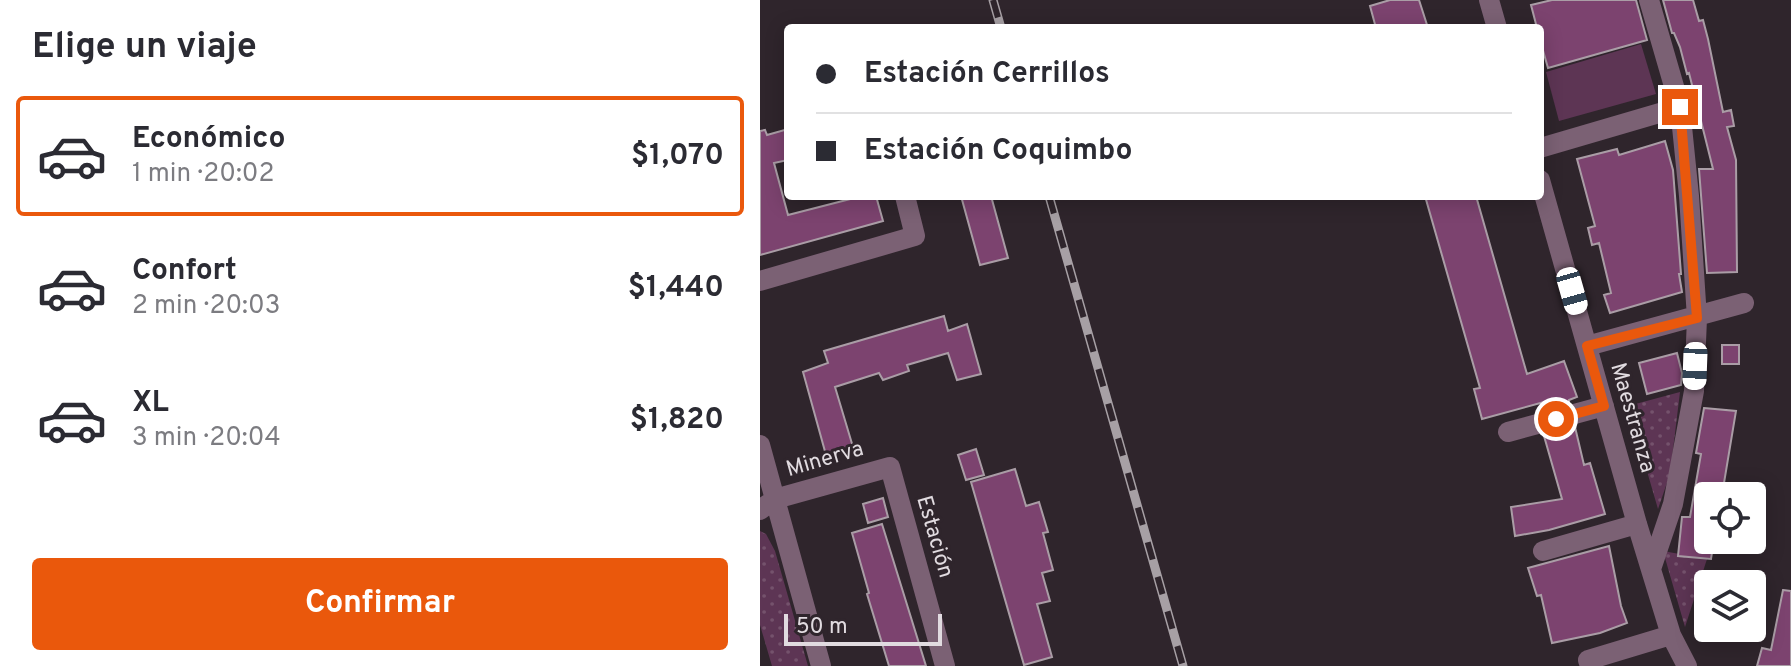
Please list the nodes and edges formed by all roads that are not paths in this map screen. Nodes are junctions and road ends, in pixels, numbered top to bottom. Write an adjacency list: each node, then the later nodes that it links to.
1 (1489, 0): 3 (street)
2 (1649, 0): 4 (street)
3 (1496, 24)
4 (1680, 107): 5 (street); 10 (street)
5 (1544, 147)
6 (1544, 194): 11 (street, Maestranza)
7 (906, 200): 8 (street)
8 (760, 281)
9 (1744, 303): 10 (street)
10 (1697, 318): 11 (street); 19 (street)
11 (1587, 346): 12 (street, Maestranza)
12 (1604, 406): 13 (street); 17 (street, Maestranza)
13 (1508, 432)
14 (760, 445): 16 (street)
15 (890, 467): 16 (street, Minerva); 22 (street, Estación)
16 (767, 505): 21 (street)
17 (1637, 524): 18 (street); 19 (street, Maestranza)
18 (1543, 551)
19 (1651, 569): 20 (street, Maestranza)
20 (1671, 635): 23 (street); 24 (street, Maestranza)
21 (821, 666)
22 (945, 666)
23 (1590, 666)
24 (1687, 666)

